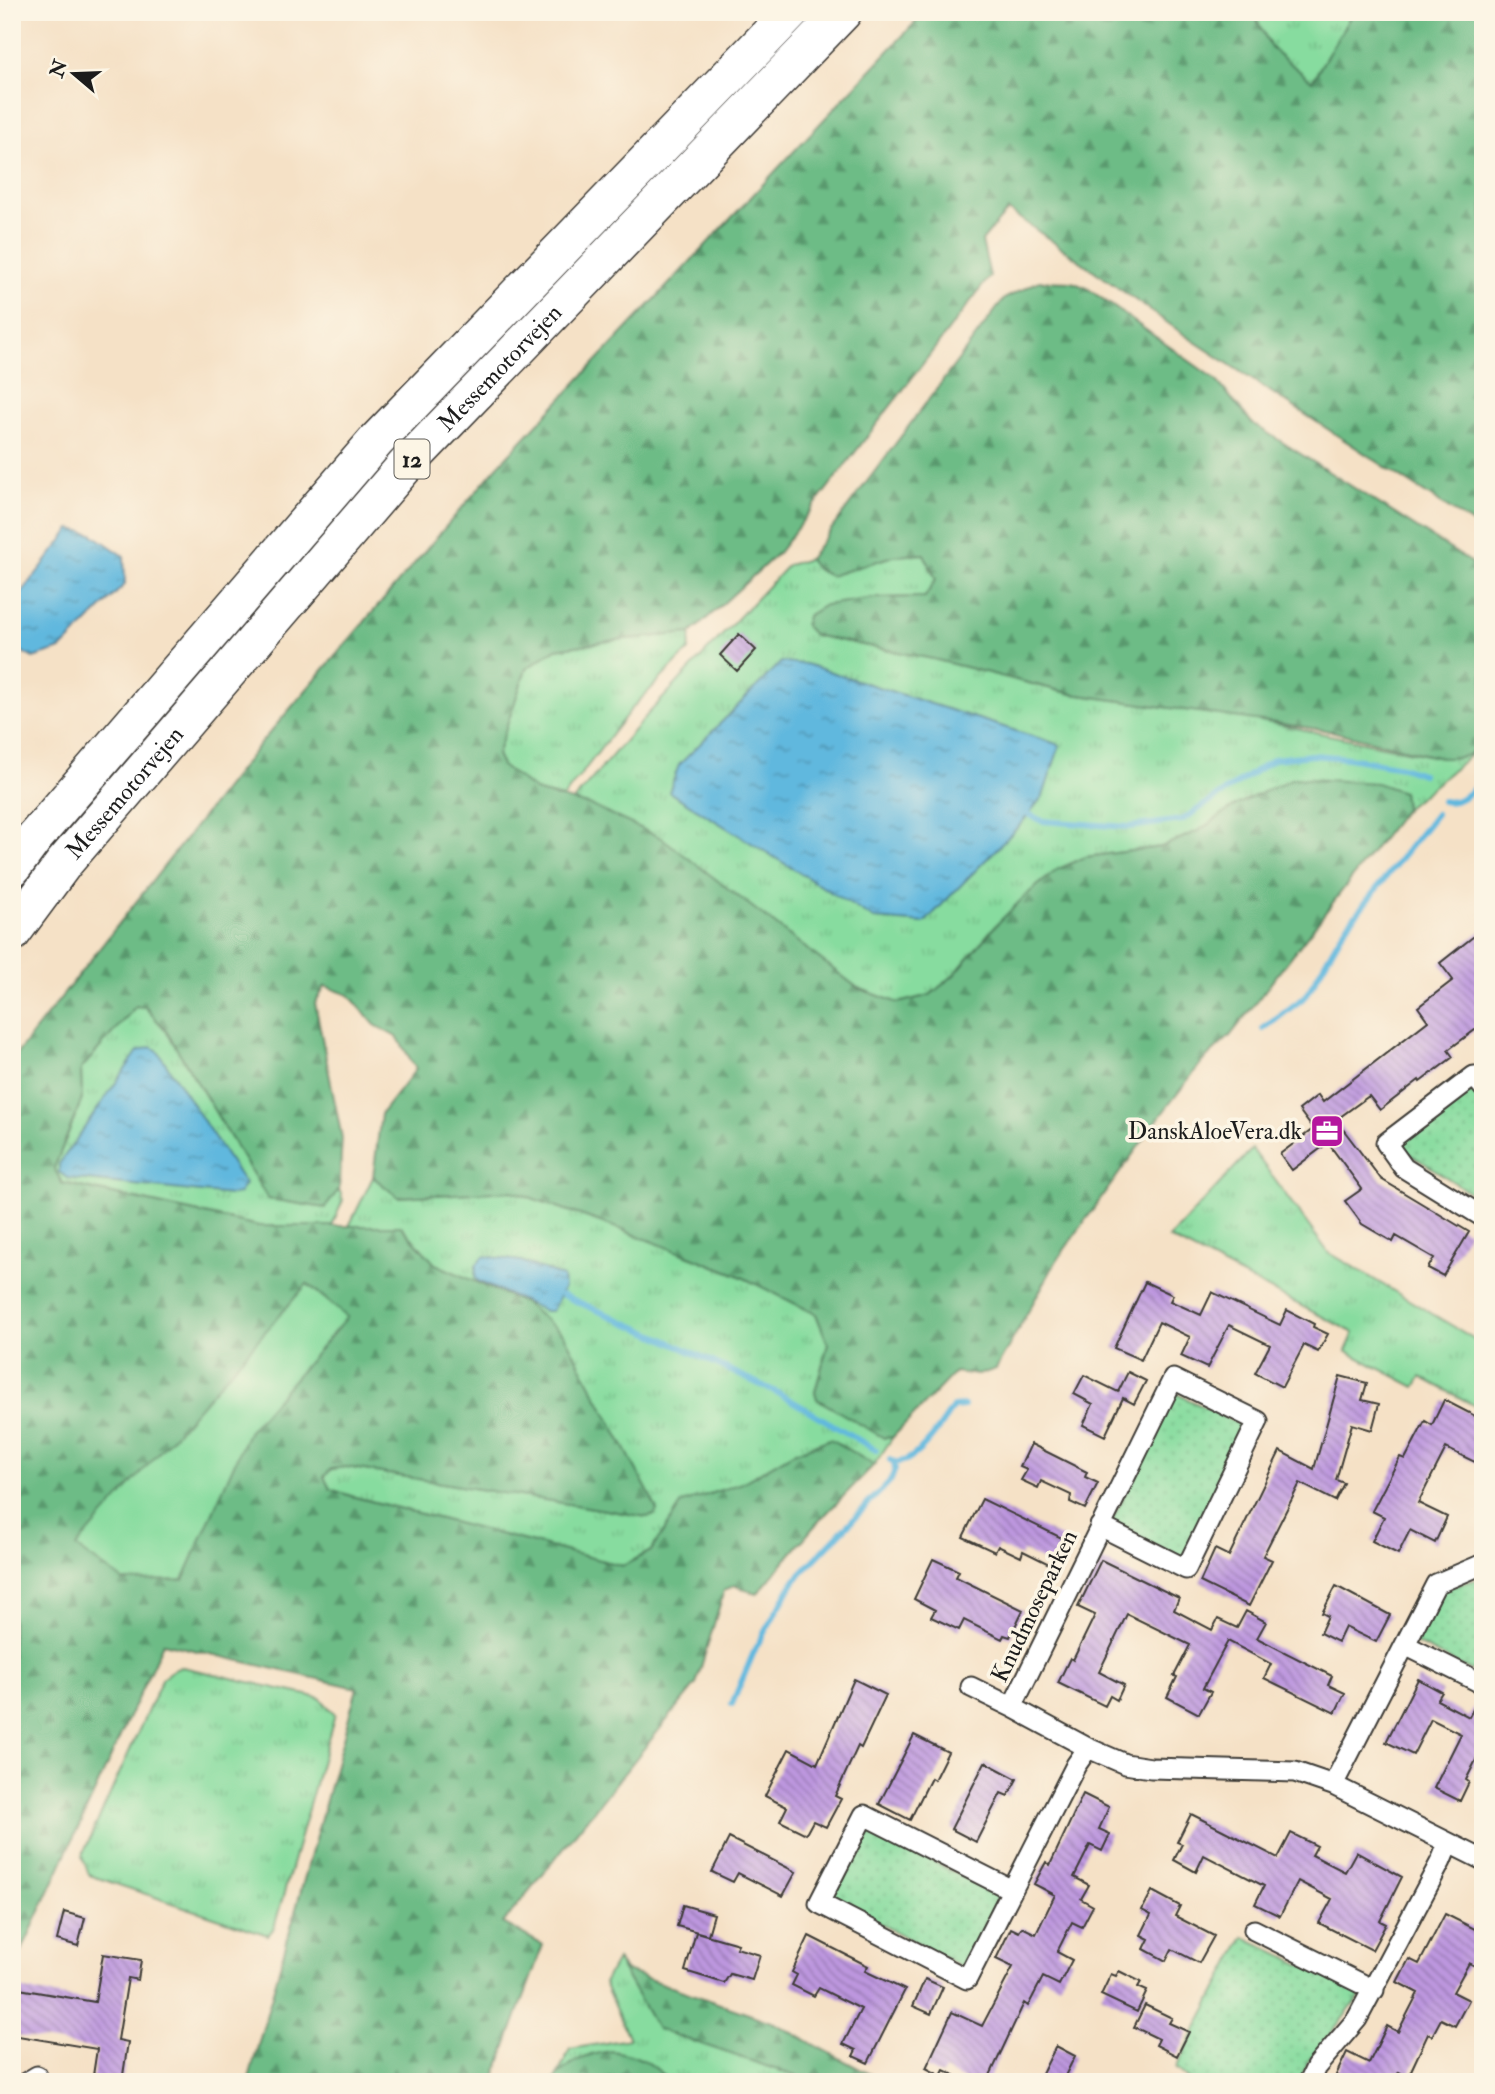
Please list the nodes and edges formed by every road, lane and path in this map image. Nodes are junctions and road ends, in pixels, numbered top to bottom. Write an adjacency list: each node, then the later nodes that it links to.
1 (790, 12): 3 (highway, Messemotorvejen / 12)
2 (843, 12): 4 (highway, Messemotorvejen / 12)
3 (12, 868)
4 (12, 933)
5 (1483, 1087): 6 (street)
6 (1483, 1217)
7 (1100, 1527): 7 (street, Knudmoseparken); 12 (street, Knudmoseparken)
8 (1483, 1564): 9 (street)
9 (1405, 1645): 10 (street); 14 (street)
10 (1483, 1684)
11 (971, 1687): 12 (street, Knudmoseparken)
12 (1012, 1707): 13 (street, Knudmoseparken)
13 (1088, 1748): 14 (street, Knudmoseparken); 17 (street)
14 (1333, 1785): 15 (street, Knudmoseparken)
15 (1448, 1844): 16 (street, Knudmoseparken); 19 (street)
16 (1483, 1860)
17 (1012, 1890): 17 (street)
18 (1254, 1930): 19 (street)
19 (1374, 1990): 20 (street)
20 (1309, 2082)

